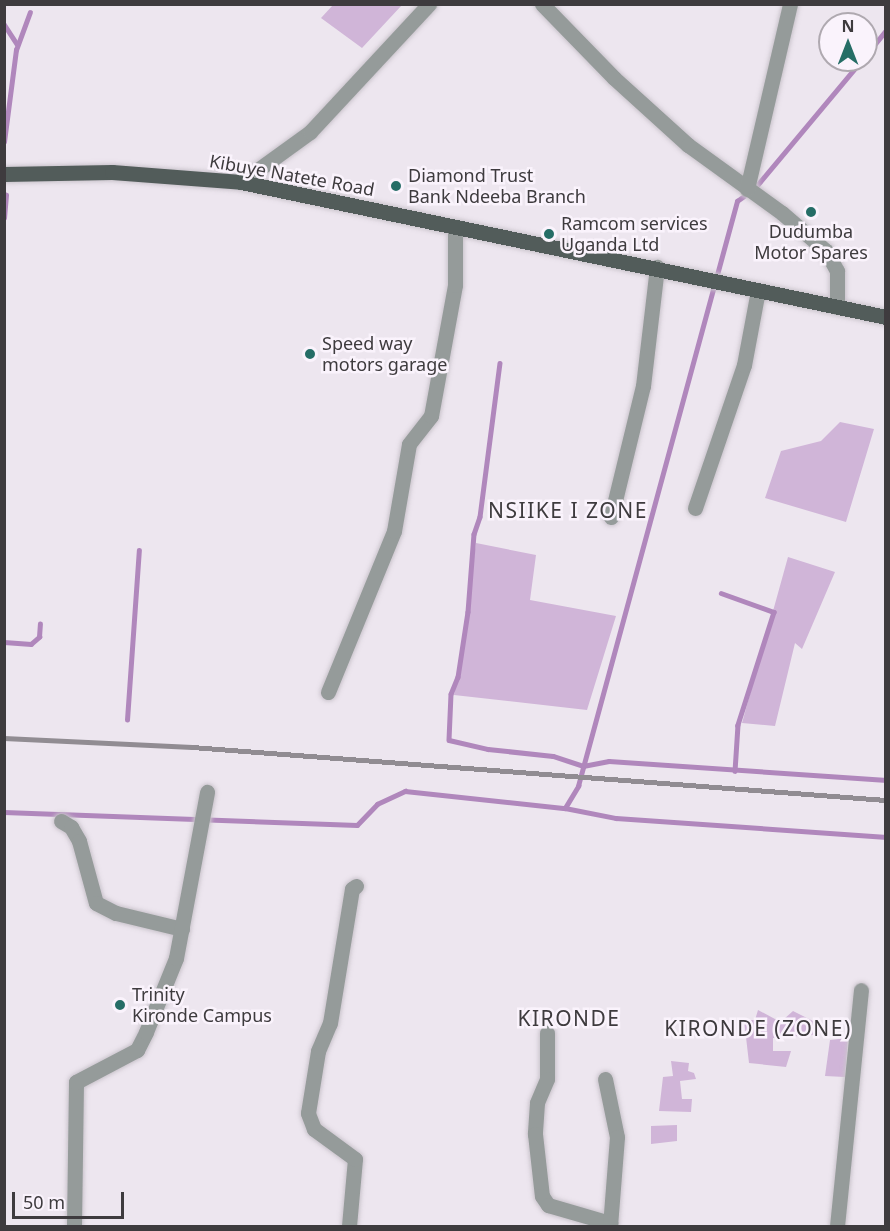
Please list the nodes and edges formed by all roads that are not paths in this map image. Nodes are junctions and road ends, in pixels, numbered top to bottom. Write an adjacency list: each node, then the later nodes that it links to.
1 (429, 4): 5 (street)
2 (542, 4): 6 (street)
3 (790, 4): 6 (street)
4 (4, 174): 5 (main road, Kibuye Natete Road)
5 (241, 182): 7 (main road, Kibuye Natete Road)
6 (747, 189): 10 (street)
7 (455, 227): 8 (main road, Kibuye Natete Road); 14 (street)
8 (657, 267): 9 (main road, Kibuye Natete Road); 13 (street)
9 (758, 290): 10 (main road, Kibuye Natete Road); 12 (street)
10 (837, 307): 11 (main road, Kibuye Natete Road)
11 (884, 313)
12 (694, 508)
13 (611, 517)
14 (328, 693)
15 (207, 792): 18 (street)
16 (61, 821): 18 (street)
17 (356, 886): 24 (street)
18 (182, 929): 23 (street)
19 (861, 990): 25 (street)
20 (547, 1033): 22 (street)
21 (605, 1079): 22 (street)
22 (610, 1225)
23 (74, 1227)
24 (349, 1227)
25 (837, 1227)

